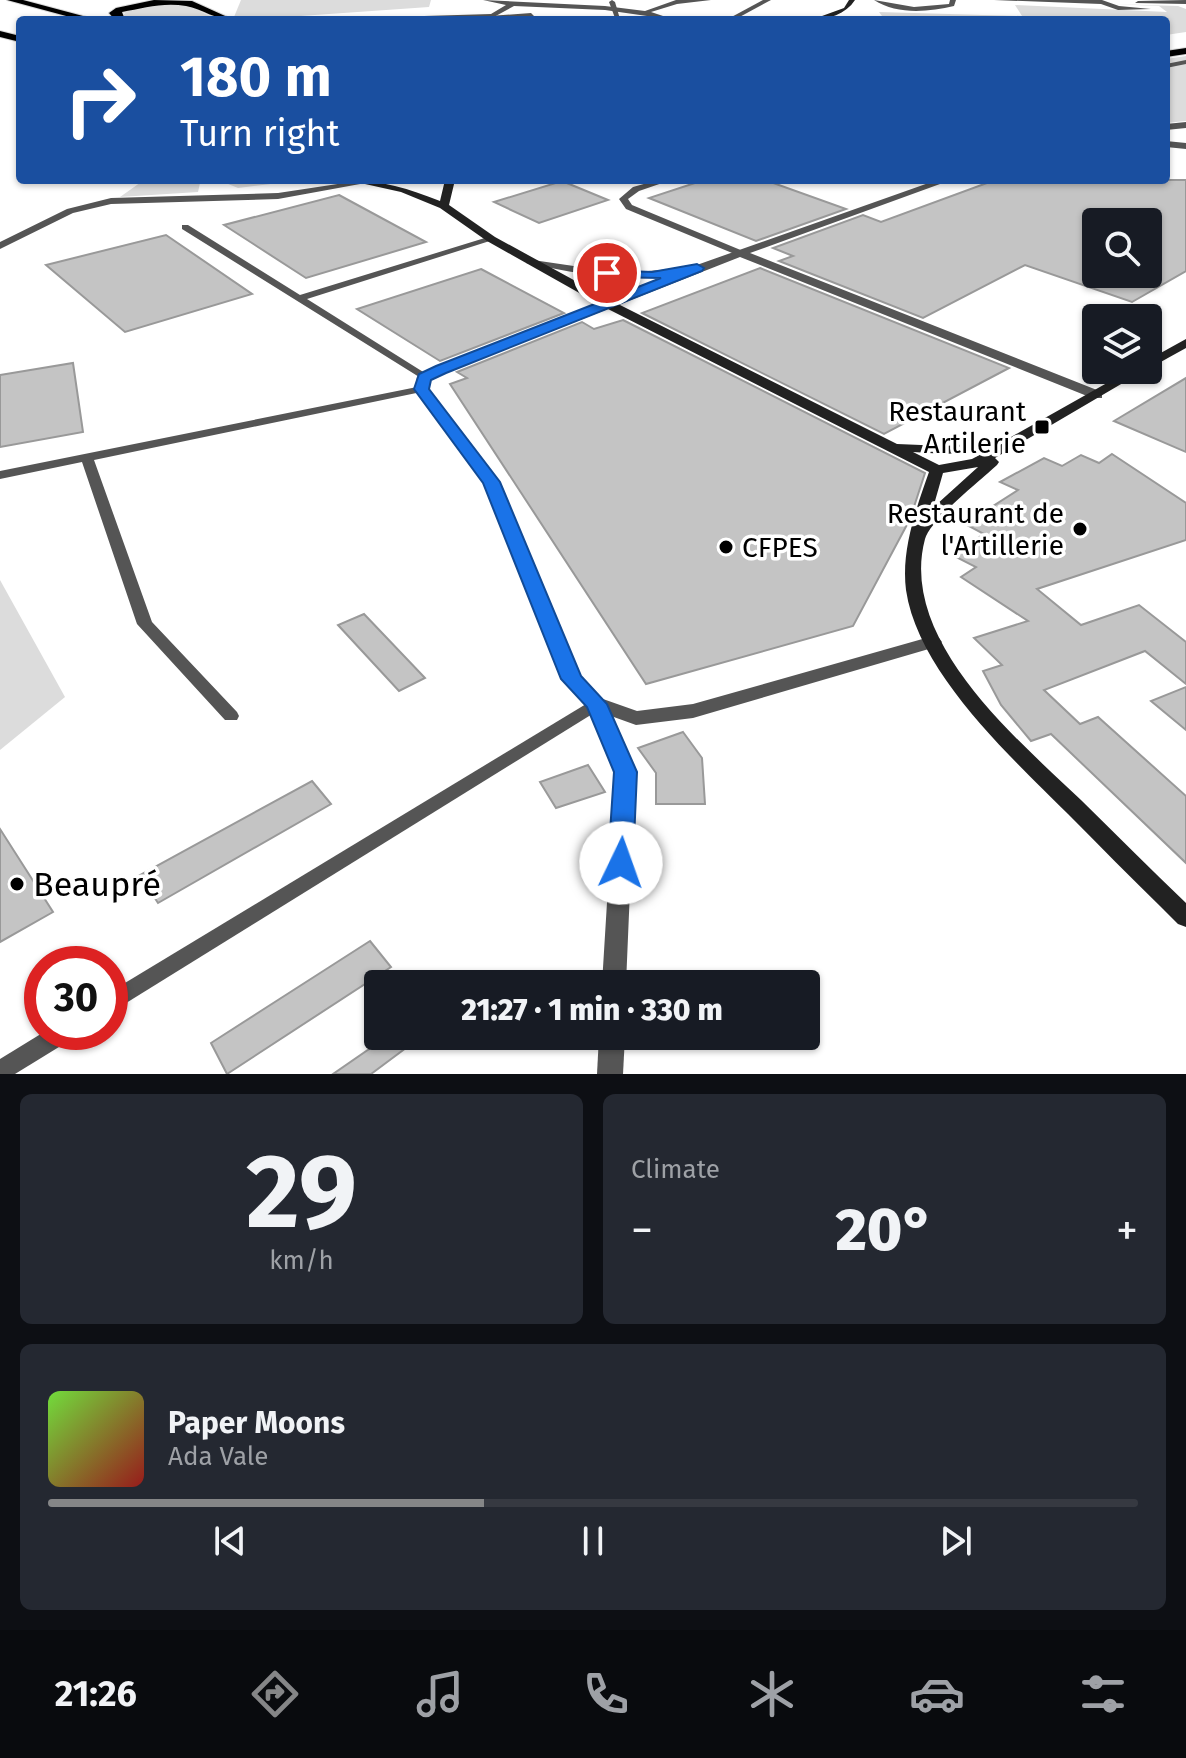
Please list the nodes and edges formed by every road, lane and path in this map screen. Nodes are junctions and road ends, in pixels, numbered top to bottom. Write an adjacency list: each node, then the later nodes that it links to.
1 (12, 0): 19 (highway)
2 (486, 0): 12 (street)
3 (708, 0): 15 (street)
4 (768, 0): 26 (street)
5 (852, 0): 27 (street)
6 (877, 0): 7 (lane)
7 (953, 0)
8 (998, 0): 10 (lane); 16 (lane)
9 (1173, 0): 11 (lane)
10 (1102, 2): 11 (lane); 14 (lane)
11 (1184, 2)
12 (512, 4): 13 (street); 22 (street)
13 (613, 5): 15 (street)
14 (1148, 9)
15 (648, 11): 25 (street)
16 (1005, 12)
17 (11, 13): 18 (highway)
18 (24, 16)
19 (77, 16)
20 (117, 16): 21 (highway)
21 (222, 16)
22 (491, 16)
23 (510, 16): 24 (lane)
24 (532, 16)
25 (661, 16)
26 (737, 16)
27 (826, 16)
28 (354, 184): 36 (lane)
29 (376, 184): 33 (street)
30 (449, 184): 33 (street)
31 (653, 184): 37 (lane)
32 (935, 184): 37 (street)
33 (444, 206): 35 (street)
34 (185, 227): 40 (lane)
35 (491, 239): 38 (street); 40 (lane)
36 (0, 246)
37 (740, 253): 39 (street); 46 (street)
38 (530, 261): 39 (street); 41 (street)
39 (697, 268): 41 (street)
40 (299, 298): 44 (lane)
41 (610, 305): 44 (street); 48 (street)
42 (1186, 343): 43 (street)
43 (1162, 357)
44 (423, 383): 49 (lane); 54 (street)
45 (1115, 384): 46 (street)
46 (1097, 395): 47 (street)
47 (1015, 443): 48 (street); 50 (street); 52 (street)
48 (888, 445): 50 (street)
49 (87, 457): 51 (lane); 55 (lane)
50 (937, 470): 52 (street)
51 (0, 475)
52 (916, 537): 53 (street)
53 (933, 642): 54 (street); 56 (street)
54 (596, 704): 59 (street); 60 (lane)
55 (231, 716)
56 (1153, 885): 57 (street); 58 (street)
57 (1186, 917)
58 (1186, 931)
59 (615, 970)
60 (128, 992)
61 (34, 1050): 63 (lane)
62 (611, 1050): 64 (street)
63 (0, 1071)
64 (610, 1074)

